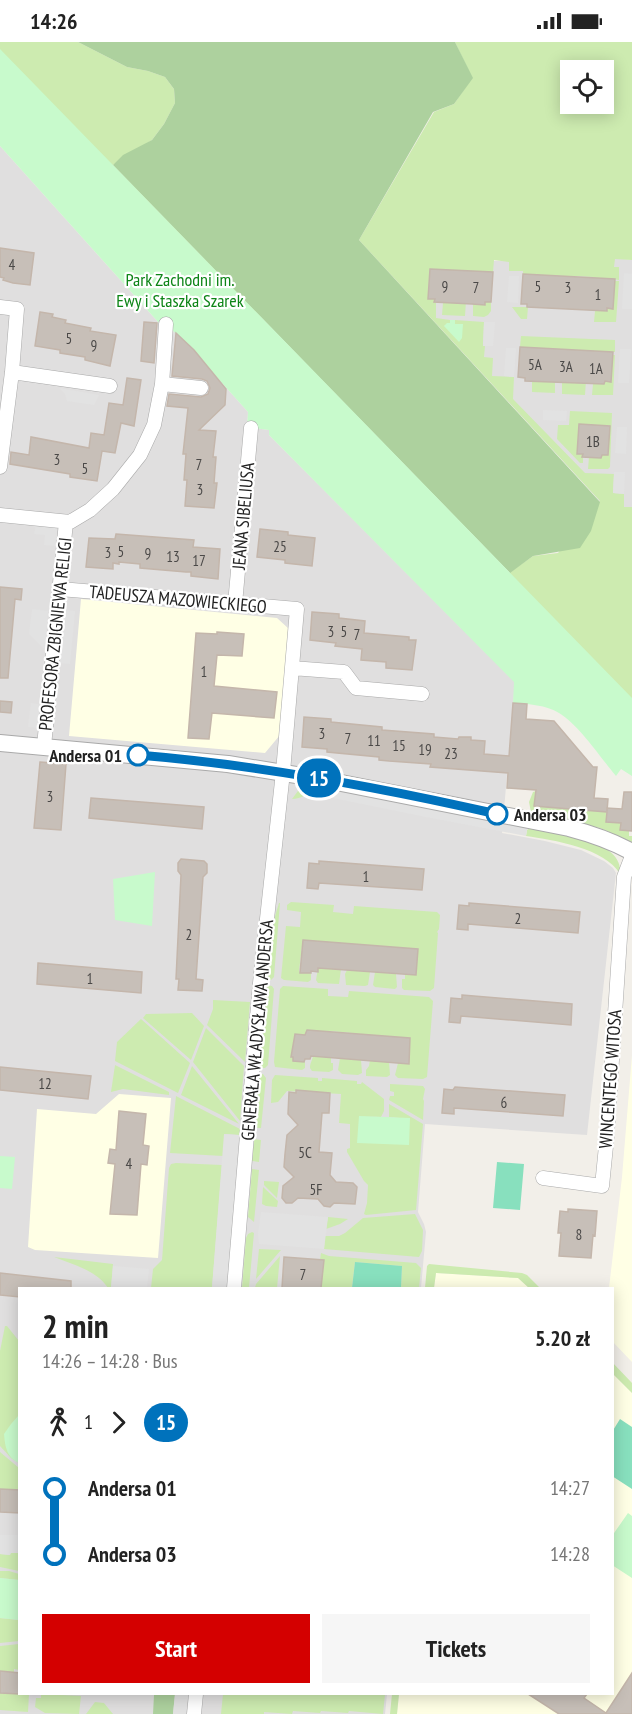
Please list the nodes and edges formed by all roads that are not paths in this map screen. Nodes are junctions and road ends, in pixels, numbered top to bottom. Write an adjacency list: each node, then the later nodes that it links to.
1 (0, 307): 3 (street)
2 (166, 324): 4 (street)
3 (12, 372): 5 (street); 8 (street)
4 (162, 384): 6 (street); 10 (street)
5 (110, 386)
6 (201, 387)
7 (251, 428): 12 (street, JEANA SIBELIUSA)
8 (0, 466)
9 (0, 515): 10 (street)
10 (66, 522): 11 (street, PROFESORA ZBIGNIEWA RELIGI)
11 (60, 588): 12 (street, TADEUSZA MAZOWIECKIEGO); 17 (street, PROFESORA ZBIGNIEWA RELIGI)
12 (235, 604): 13 (street, TADEUSZA MAZOWIECKIEGO)
13 (297, 609): 14 (street, GENERAŁA WŁADYSŁAWA ANDERSA)
14 (292, 668): 15 (street); 18 (street, GENERAŁA WŁADYSŁAWA ANDERSA)
15 (422, 694)
16 (0, 743): 17 (street)
17 (44, 746): 18 (street)
18 (283, 772): 19 (street); 23 (street, GENERAŁA WŁADYSŁAWA ANDERSA)
19 (632, 854): 21 (street, WINCENTEGO WITOSA)
20 (632, 897): 21 (street, WINCENTEGO WITOSA)
21 (622, 912): 22 (street, WINCENTEGO WITOSA)
22 (543, 1178)
23 (234, 1287)
24 (196, 1695): 25 (street)
25 (194, 1714)

